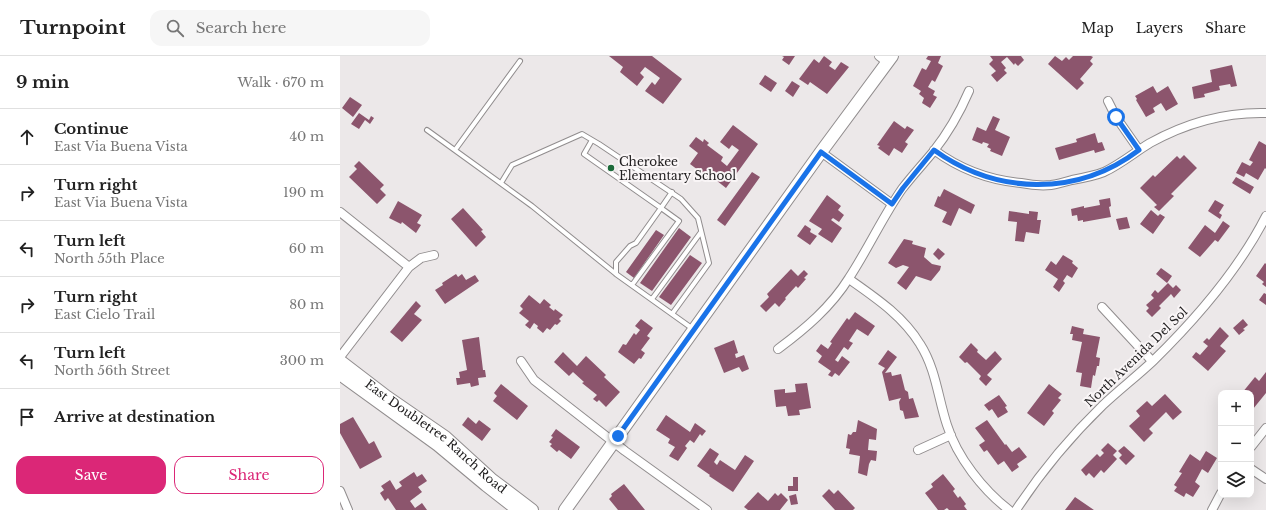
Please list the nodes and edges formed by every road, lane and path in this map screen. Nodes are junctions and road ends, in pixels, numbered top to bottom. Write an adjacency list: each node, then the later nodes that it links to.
1 (886, 58): 11 (street)
2 (520, 61): 8 (lane)
3 (969, 91): 9 (street)
4 (1108, 101): 10 (street)
5 (1266, 113): 10 (street)
6 (428, 130): 8 (lane)
7 (592, 140): 12 (lane); 13 (lane); 15 (lane)
8 (455, 150): 12 (lane)
9 (934, 150): 10 (street); 14 (street)
10 (1139, 150)
11 (821, 152): 14 (street); 27 (street)
12 (501, 183): 21 (lane)
13 (672, 192): 15 (lane); 18 (lane)
14 (892, 204): 22 (street)
15 (661, 208): 21 (lane); 23 (lane)
16 (340, 212): 20 (street)
17 (1266, 216): 32 (street, North Avenida Del Sol)
18 (701, 232): 24 (lane); 26 (lane)
19 (434, 255): 20 (street)
20 (410, 267): 29 (street)
21 (616, 274): 23 (lane)
22 (849, 279): 28 (street); 35 (street)
23 (632, 285): 24 (lane)
24 (652, 299): 26 (lane)
25 (1102, 307): 32 (street)
26 (672, 314): 27 (lane)
27 (694, 330): 36 (street)
28 (778, 349)
29 (340, 357)
30 (340, 361): 45 (street, East Doubletree Ranch Road)
31 (521, 361): 36 (street)
32 (1152, 361): 49 (street, North Avenida Del Sol)
33 (340, 374): 44 (street, East Doubletree Ranch Road)
34 (1266, 428): 37 (street)
35 (951, 435): 38 (street); 48 (street)
36 (613, 442): 46 (street); 47 (street)
37 (1254, 444)
38 (918, 450)
39 (1254, 471): 40 (street)
40 (1266, 480)
41 (340, 491): 43 (street)
42 (1218, 498): 50 (street)
43 (348, 510)
44 (518, 510)
45 (532, 510)
46 (565, 510)
47 (707, 510)
48 (1010, 510)
49 (1016, 510)
50 (1212, 510)

